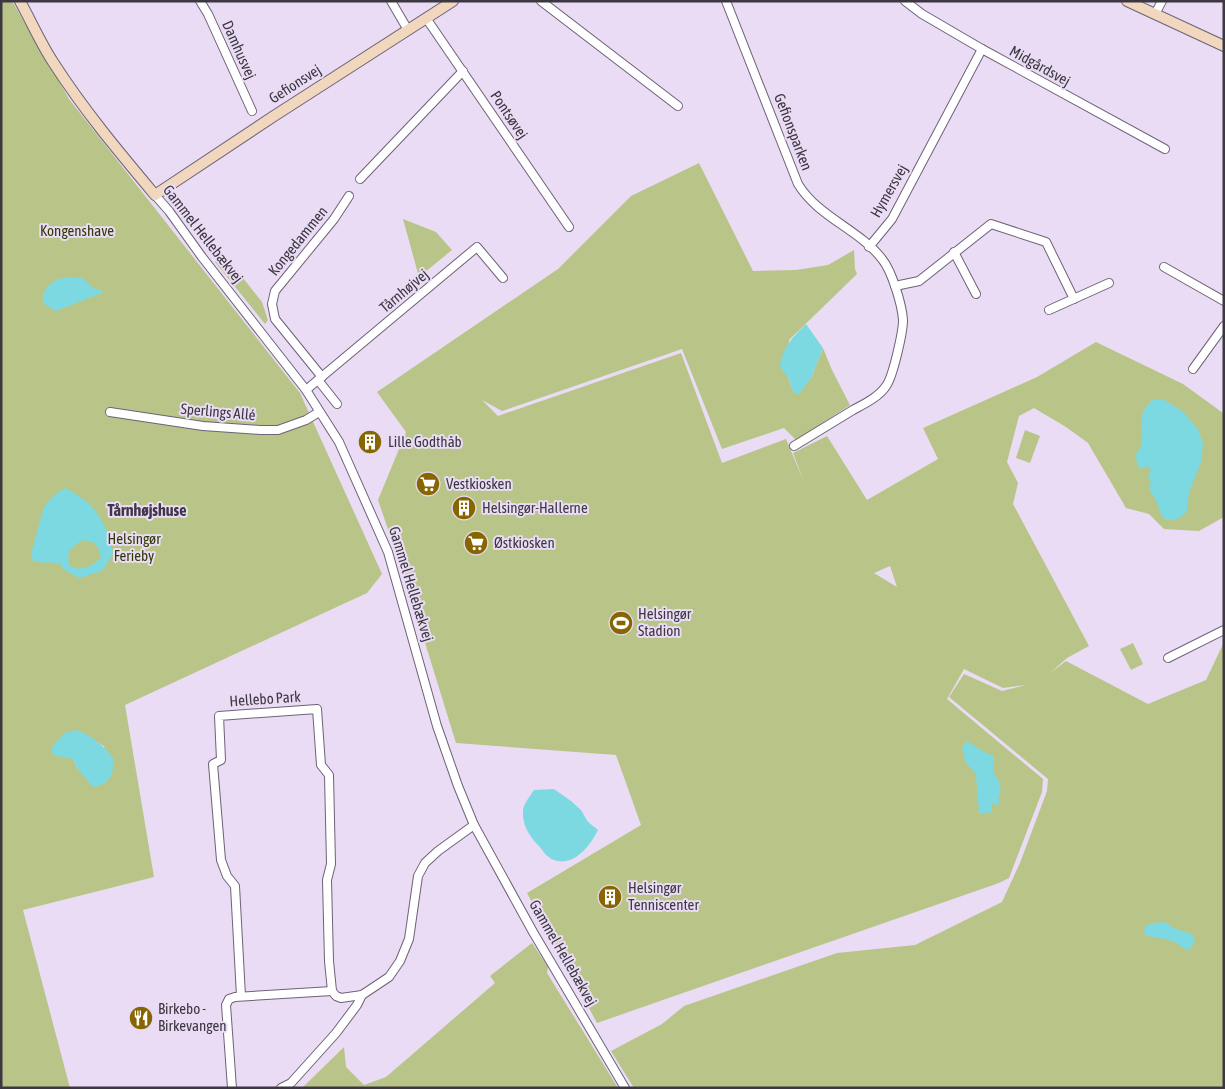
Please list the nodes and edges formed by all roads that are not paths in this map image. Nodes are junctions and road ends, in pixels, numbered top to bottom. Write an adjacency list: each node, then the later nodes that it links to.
1 (20, 1): 20 (main road, Gammel Hellebækvej)
2 (200, 1): 17 (street, Damhusvej)
3 (391, 1): 12 (street)
4 (453, 1): 11 (main road, Gefionsvej)
5 (541, 1): 16 (street)
6 (726, 1): 23 (street, Gefionsparken)
7 (905, 1): 14 (street, Midgårdsvej)
8 (1127, 1): 10 (main road)
9 (1162, 1): 10 (street)
10 (1155, 14): 13 (main road)
11 (426, 18): 12 (main road, Gefionsvej); 15 (street, Pontsøvej)
12 (408, 30): 20 (main road, Gefionsvej)
13 (1224, 46)
14 (982, 49): 18 (street, Midgårdsvej); 23 (street, Hymersvej)
15 (463, 71): 19 (street); 22 (street, Pontsøvej)
16 (678, 106)
17 (252, 111)
18 (1165, 149)
19 (360, 179)
20 (155, 195): 36 (street, Gammel Hellebækvej)
21 (349, 196): 35 (street, Kongedammen)
22 (569, 227)
23 (869, 247): 28 (street)
24 (954, 252): 28 (street); 29 (street); 30 (street)
25 (1164, 268): 31 (street)
26 (502, 278): 35 (street, Tårnhøjvej)
27 (1109, 283): 30 (street)
28 (895, 286): 40 (street)
29 (976, 294)
30 (1074, 299): 32 (street)
31 (1224, 301)
32 (1049, 310)
33 (1224, 326): 34 (street)
34 (1193, 369)
35 (320, 379): 36 (street, Tårnhøjvej); 37 (street)
36 (306, 390): 39 (street, Gammel Hellebækvej)
37 (336, 404)
38 (110, 412): 39 (street, Sperlings Allé)
39 (319, 412): 43 (street, Gammel Hellebækvej)
40 (794, 446)
41 (1224, 630): 42 (street)
42 (1168, 658)
43 (474, 825): 45 (street); 49 (street, Gammel Hellebækvej)
44 (332, 991): 45 (street); 46 (street); 46 (street, Hellebo Park)
45 (362, 994): 48 (street)
46 (242, 996): 47 (street)
47 (232, 1088)
48 (281, 1088)
49 (625, 1088)

